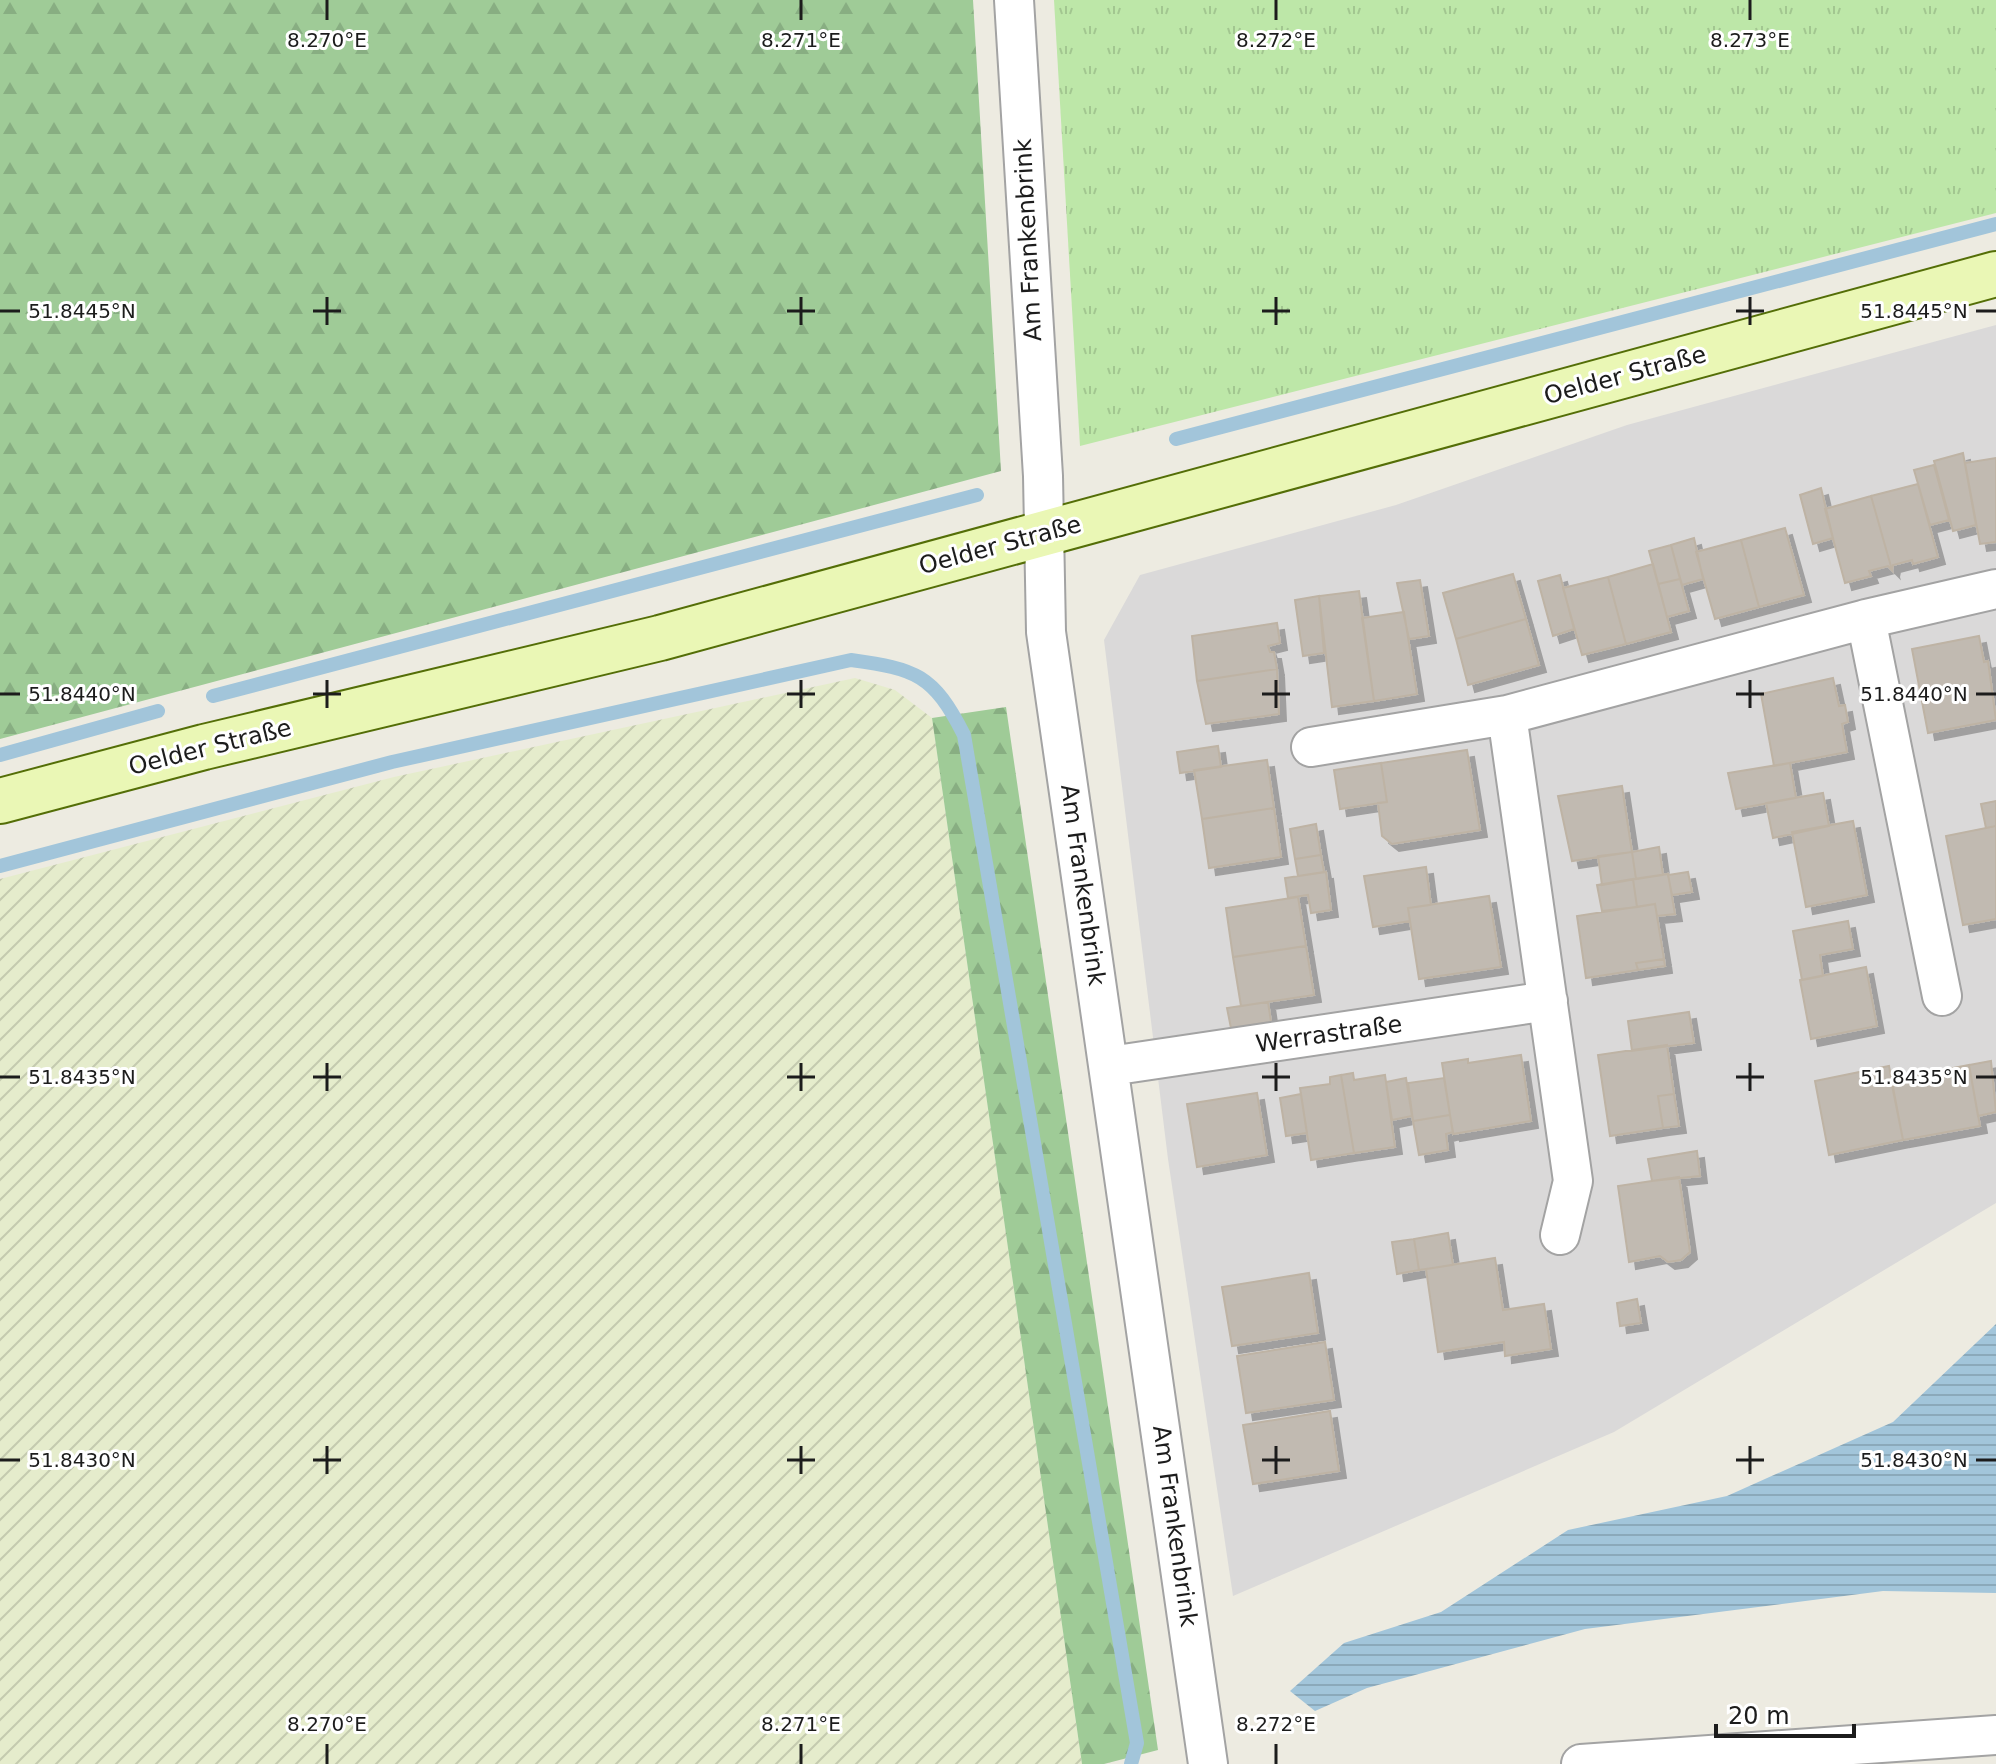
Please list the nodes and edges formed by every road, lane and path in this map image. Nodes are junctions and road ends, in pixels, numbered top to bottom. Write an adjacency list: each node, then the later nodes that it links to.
1 (1014, 0): 3 (street, Am Frankenbrink)
2 (1996, 274): 3 (street, Oelder Straße)
3 (1044, 533): 8 (street, Oelder Straße); 11 (street, Am Frankenbrink)
4 (1996, 589): 5 (street)
5 (1866, 619): 6 (street); 9 (street)
6 (1507, 715): 7 (street); 10 (street)
7 (1311, 747)
8 (0, 801)
9 (1942, 996)
10 (1548, 1001): 11 (street, Werrastraße); 12 (street)
11 (1110, 1066): 15 (street, Am Frankenbrink)
12 (1560, 1235)
13 (1996, 1735): 14 (street)
14 (1916, 1752): 16 (street)
15 (1208, 1764)
16 (1581, 1764)

